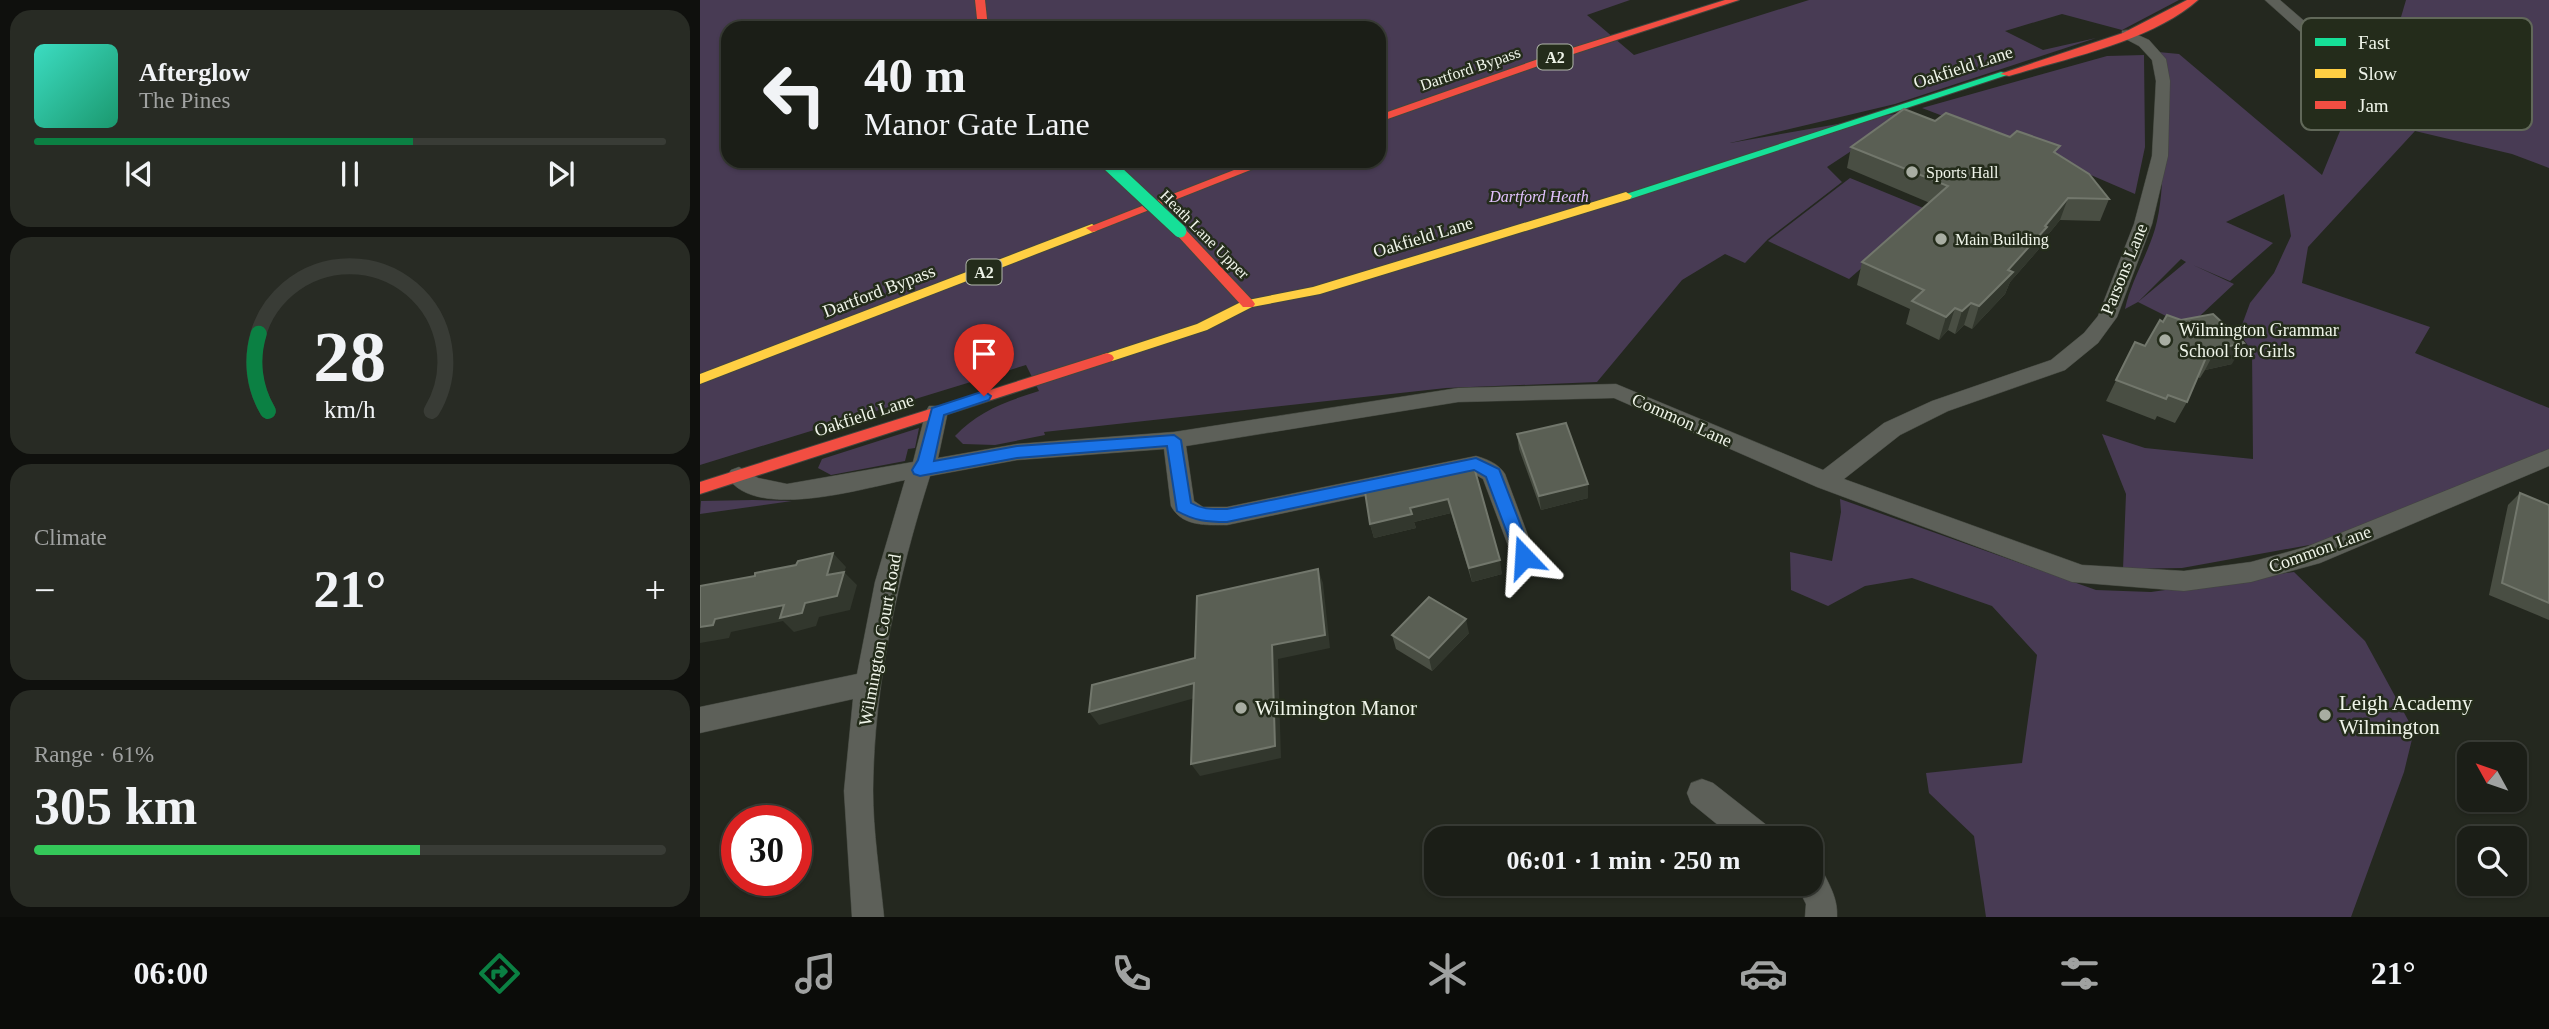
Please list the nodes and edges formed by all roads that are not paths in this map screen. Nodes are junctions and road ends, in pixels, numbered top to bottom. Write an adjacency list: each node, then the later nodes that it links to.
1 (980, 0): 5 (main road)
2 (1734, 0): 8 (main road, Dartford Bypass / A2)
3 (2193, 0): 7 (main road, Oakfield Lane)
4 (2272, 0): 6 (street)
5 (982, 21)
6 (2301, 25)
7 (2127, 34): 13 (main road, Oakfield Lane); 20 (street, Parsons Lane)
8 (1386, 117)
9 (1112, 168): 13 (main road, Heath Lane Upper, bridge)
10 (1249, 168): 14 (main road, Dartford Bypass / A2)
11 (1156, 180): 12 (main road)
12 (1119, 194)
13 (1248, 304): 15 (main road, Oakfield Lane)
14 (700, 379)
15 (937, 411): 18 (street, Wilmington Court Road); 19 (main road, Oakfield Lane)
16 (1174, 440): 18 (street, Common Lane); 20 (street, Common Lane); 22 (street)
17 (2549, 457): 20 (street, Common Lane)
18 (920, 470): 19 (street, Common Lane); 23 (street, Wilmington Court Road)
19 (739, 476): 21 (main road, Oakfield Lane)
20 (1825, 481)
21 (700, 488)
22 (1524, 557)
23 (869, 683): 24 (street); 28 (street, Wilmington Court Road)
24 (700, 720)
25 (1702, 793): 26 (street)
26 (1743, 826)
27 (1818, 896): 29 (street)
28 (869, 917)
29 (1821, 917)

